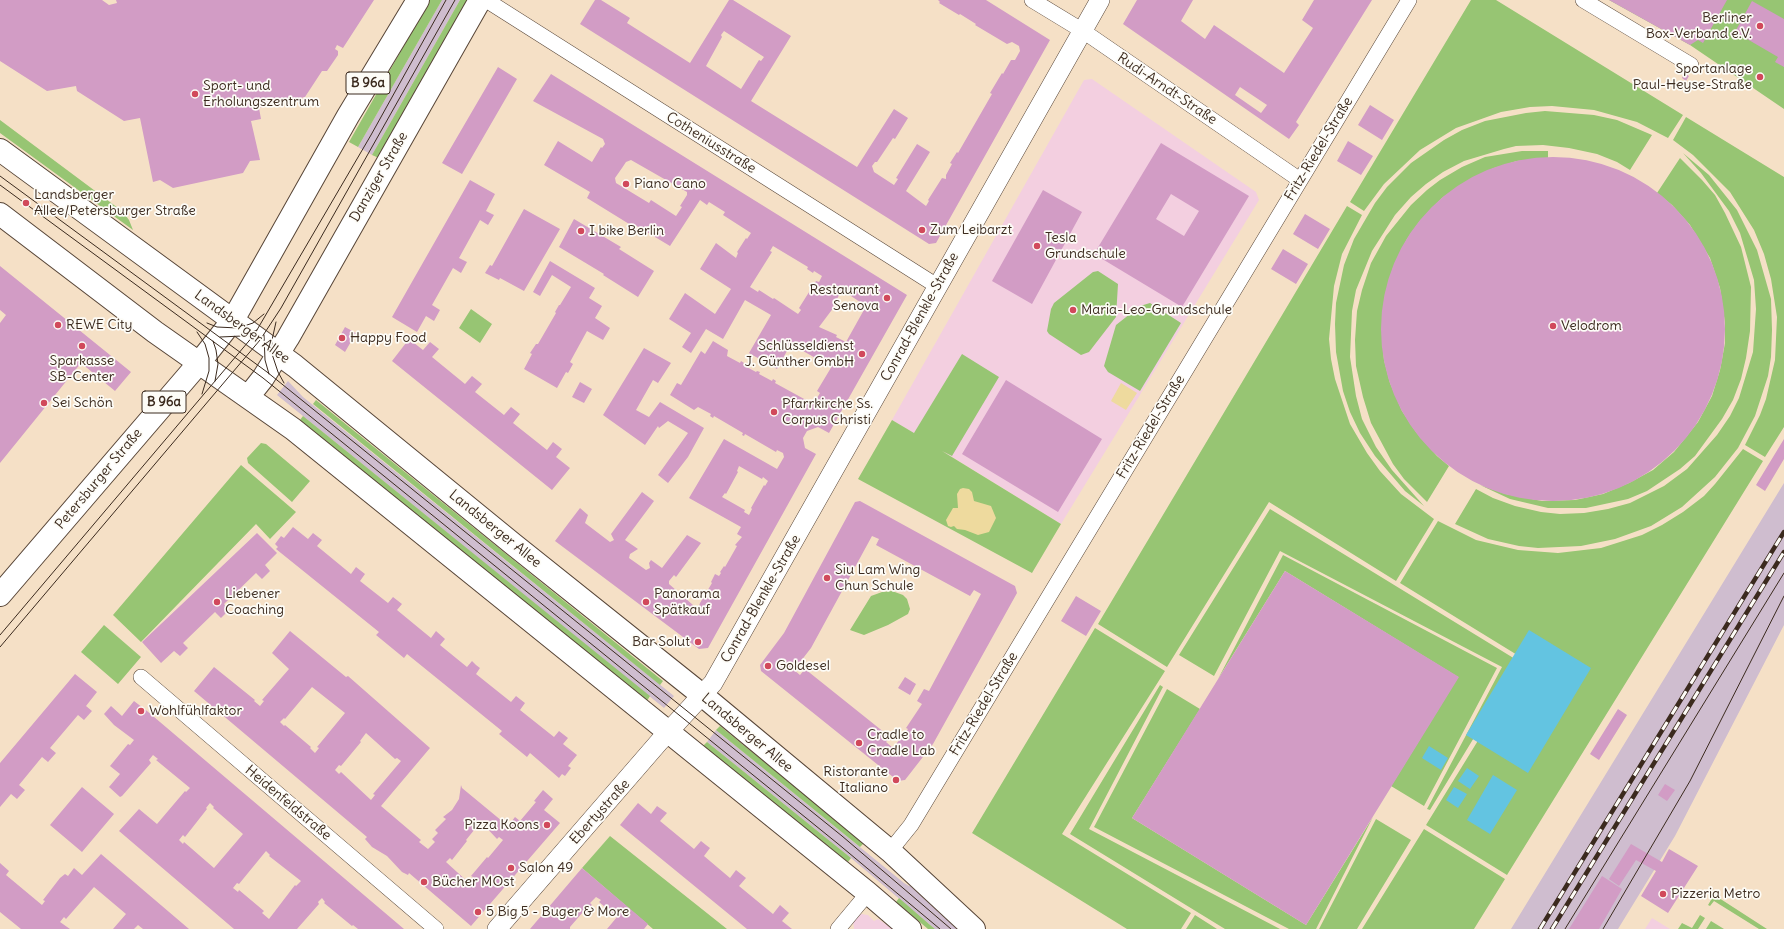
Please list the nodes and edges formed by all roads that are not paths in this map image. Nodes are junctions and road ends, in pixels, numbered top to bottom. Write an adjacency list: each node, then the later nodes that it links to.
1 (418, 0): 14 (main road, B 96a)
2 (480, 0): 15 (main road, Danziger Straße)
3 (486, 0): 13 (street, Cotheniusstraße)
4 (1032, 0): 8 (street, Rudi-Arndt-Straße)
5 (1100, 0): 8 (street, Conrad-Blenkle-Straße)
6 (1408, 0): 11 (street, Fritz-Riedel-Straße)
7 (1583, 0): 9 (street)
8 (1083, 31): 11 (street, Rudi-Arndt-Straße); 13 (street, Conrad-Blenkle-Straße)
9 (1691, 65)
10 (0, 150): 14 (main road, Landsberger Allee)
11 (1300, 180): 22 (street, Fritz-Riedel-Straße)
12 (0, 214): 16 (main road)
13 (937, 286): 20 (street, Conrad-Blenkle-Straße)
14 (233, 320): 15 (main road, Landsberger Allee); 16 (main road, B 96a)
15 (279, 353): 17 (main road, Danziger Straße); 20 (main road, Landsberger Allee)
16 (199, 363): 17 (main road); 18 (main road, Petersburger Straße / B 96a)
17 (248, 397): 21 (main road)
18 (0, 595)
19 (141, 677): 24 (street, Heidenfeldstraße)
20 (702, 695): 21 (street, Ebertystraße); 22 (main road, Landsberger Allee)
21 (670, 732): 23 (main road); 25 (street, Ebertystraße)
22 (890, 851): 28 (main road, Landsberger Allee)
23 (868, 893): 26 (street); 27 (main road)
24 (436, 929)
25 (497, 929)
26 (838, 929)
27 (910, 929)
28 (974, 929)

